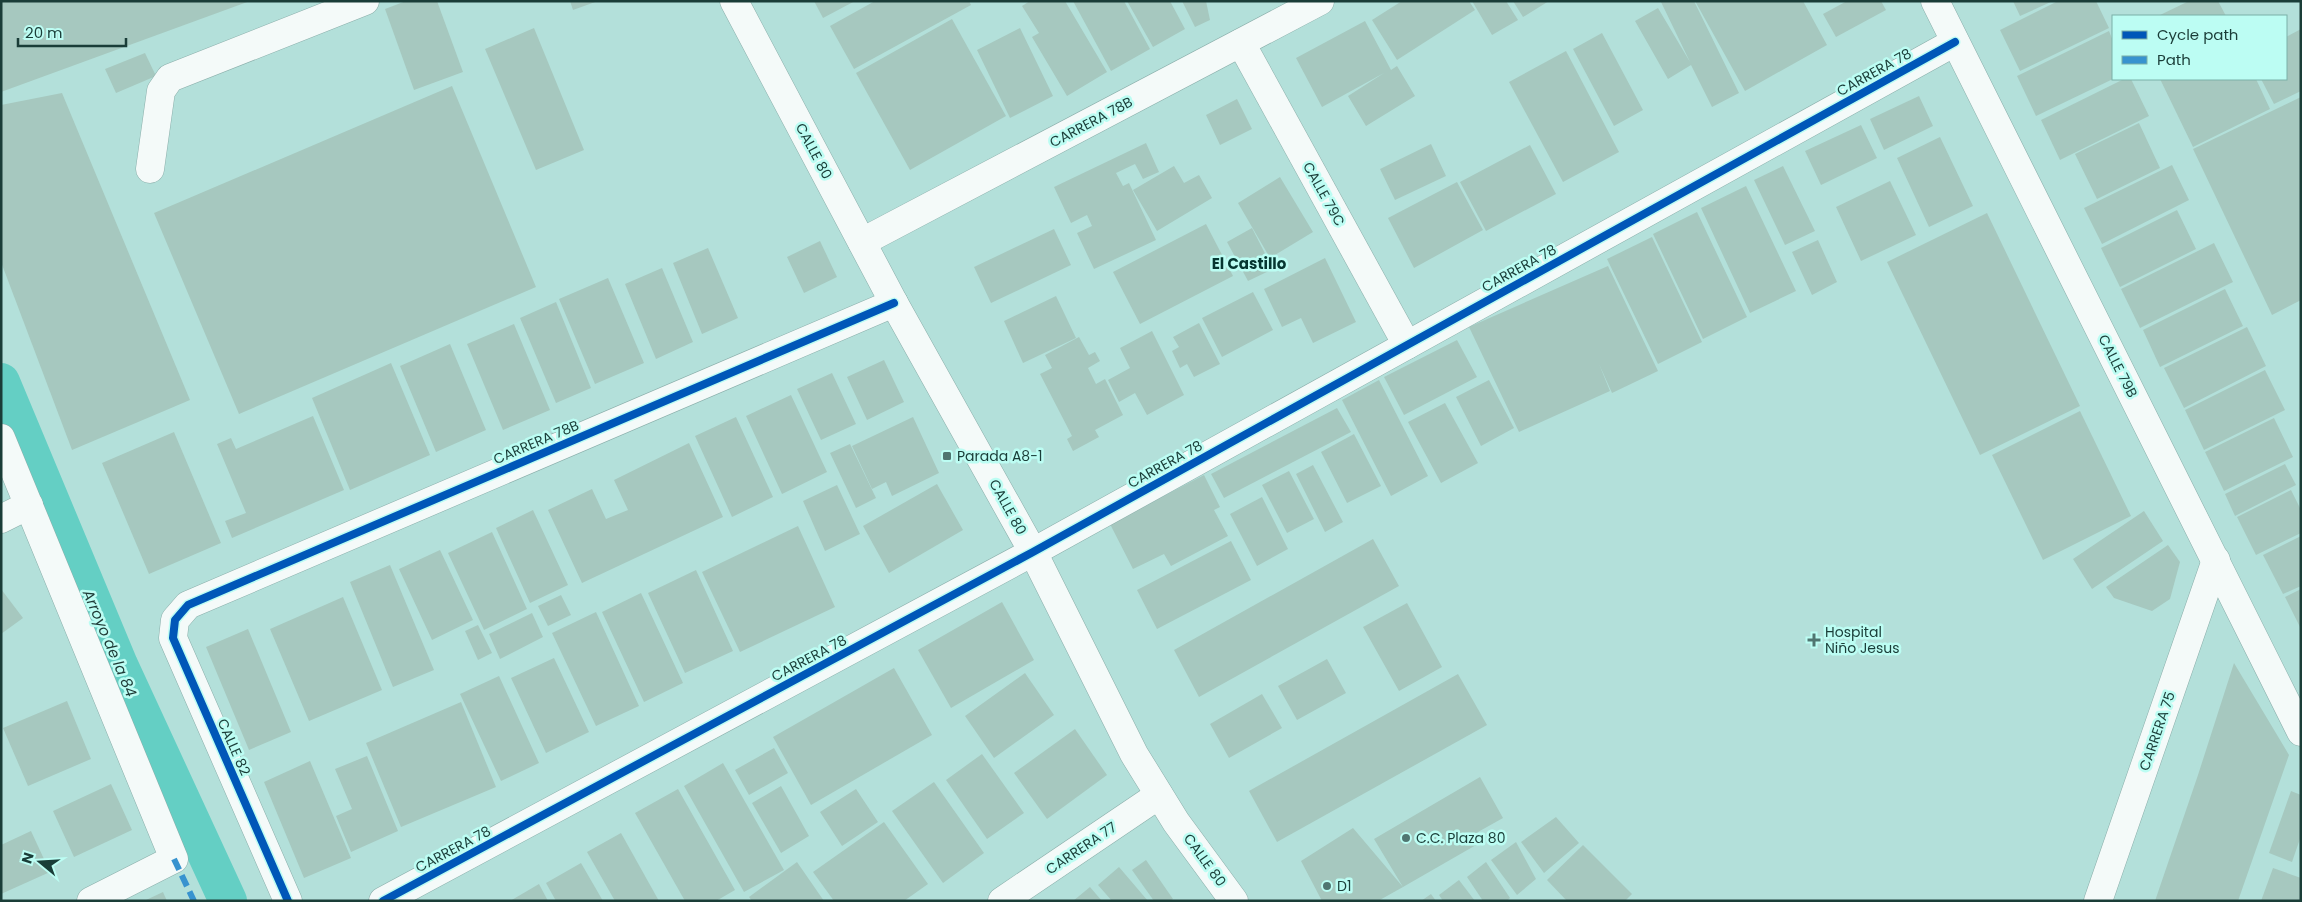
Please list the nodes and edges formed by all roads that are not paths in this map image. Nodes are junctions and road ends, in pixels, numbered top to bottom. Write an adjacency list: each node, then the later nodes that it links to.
1 (365, 1): 7 (street)
2 (734, 1): 8 (street, CALLE 80)
3 (1320, 1): 6 (street, CARRERA 78B)
4 (1935, 1): 5 (street, CALLE 79B)
5 (1955, 42): 10 (street, CARRERA 78); 15 (street, CALLE 79B)
6 (1241, 43): 8 (street, CARRERA 78B); 10 (street, CALLE 79C)
7 (150, 169)
8 (862, 242): 9 (street, CALLE 80)
9 (894, 303): 14 (street, CALLE 80); 16 (street, CARRERA 78B)
10 (1407, 345): 14 (street, CARRERA 78)
11 (1, 438): 12 (street)
12 (29, 505): 13 (street); 19 (street)
13 (1, 519)
14 (1033, 552): 18 (street, CALLE 80); 21 (street, CARRERA 78)
15 (2216, 560): 17 (street, CALLE 79B); 24 (street, CARRERA 75)
16 (188, 605): 20 (street, CALLE 82)
17 (2301, 732)
18 (1159, 794): 22 (street, CARRERA 77); 23 (street, CALLE 80)
19 (91, 901)
20 (288, 901)
21 (383, 901)
22 (1002, 901)
23 (1234, 901)
24 (2098, 901)

